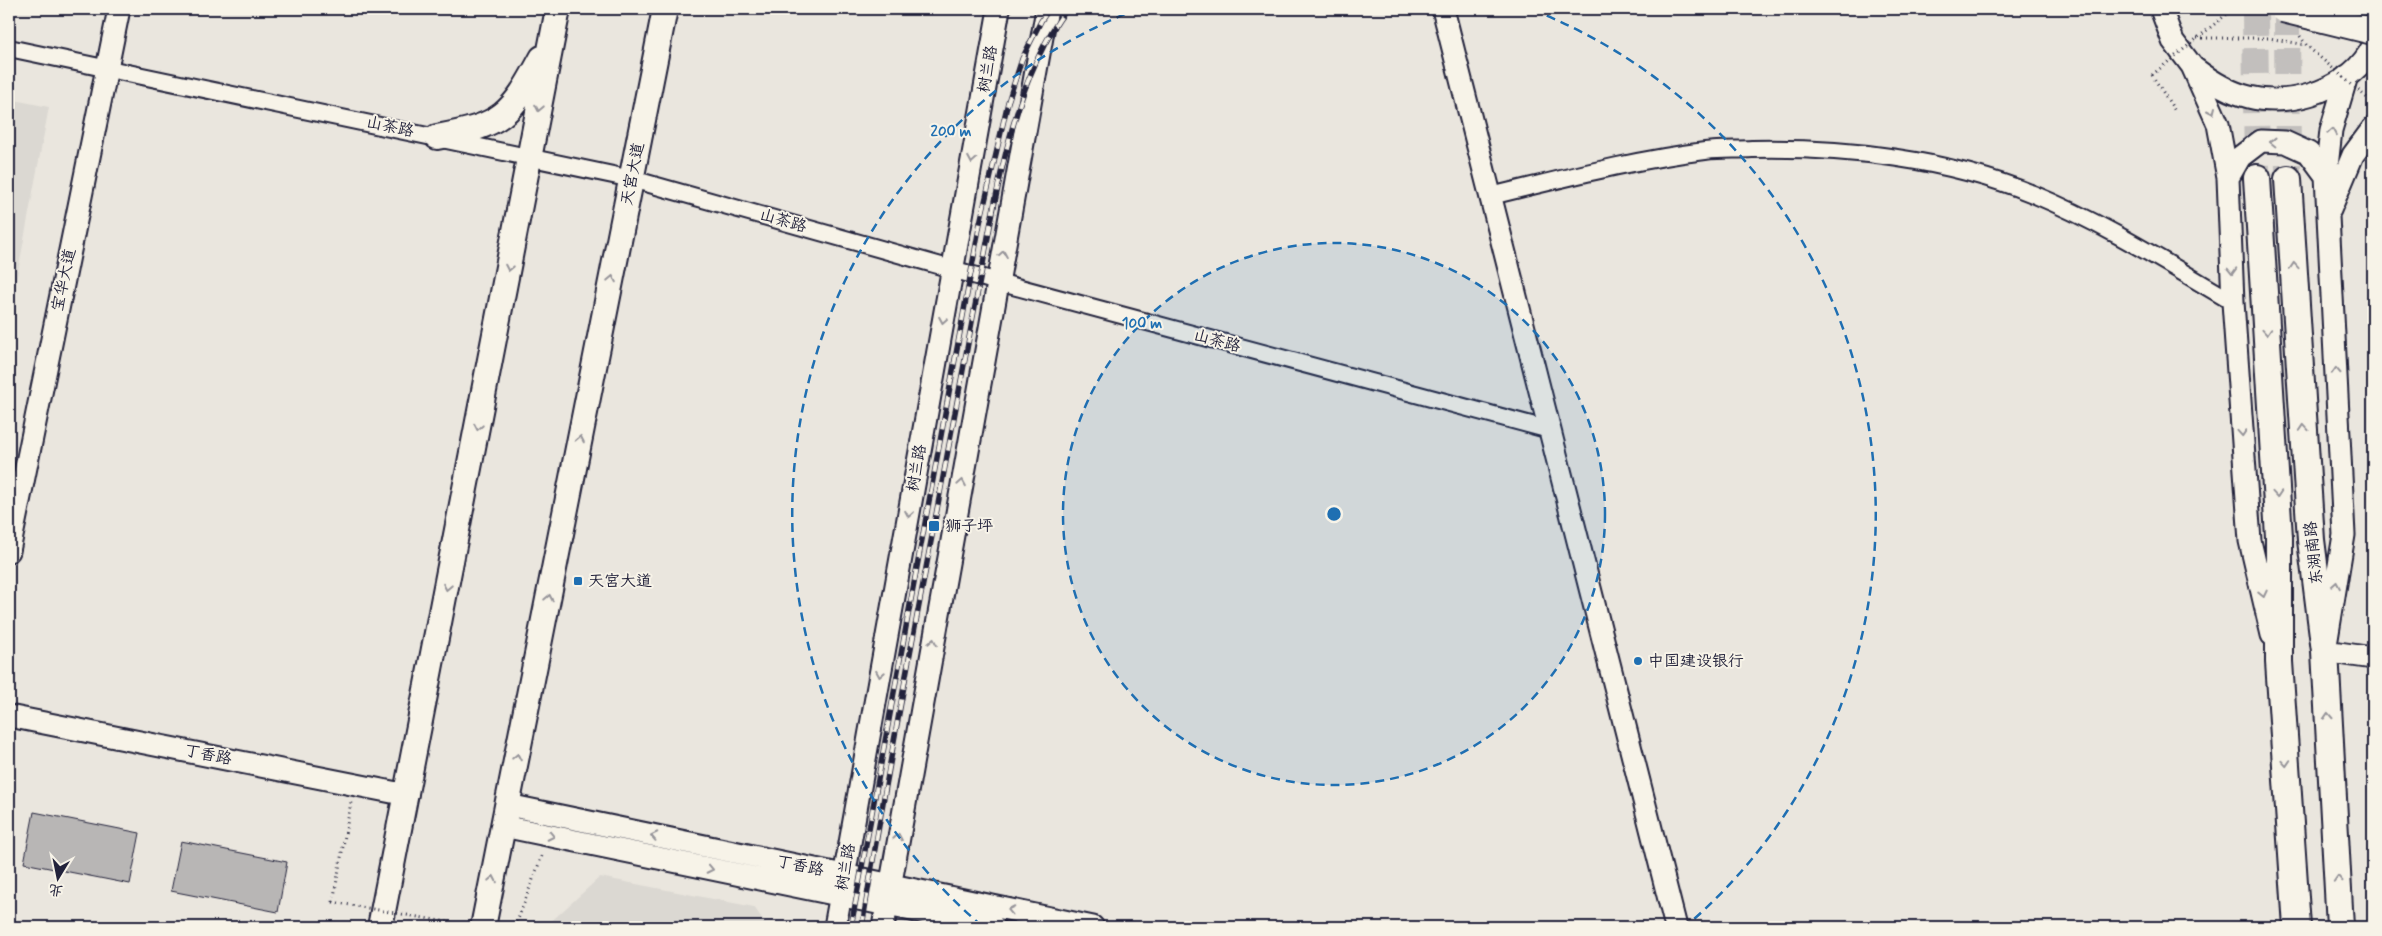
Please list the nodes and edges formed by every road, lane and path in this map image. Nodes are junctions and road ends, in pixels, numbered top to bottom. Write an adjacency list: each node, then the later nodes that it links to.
1 (119, 9): 17 (street, 宝华大道)
2 (558, 9): 11 (main road)
3 (665, 9): 27 (main road, 天宫大道)
4 (999, 9): 31 (street, 树兰路, one-way to 31)
5 (1047, 9): 32 (street, one-way to 5)
6 (1443, 9): 29 (street)
7 (2233, 9): 12 (path, bridge)
8 (2282, 9): 14 (main road, bridge)
9 (2156, 10): 16 (street)
10 (2295, 31): 13 (path, bridge)
11 (552, 38): 22 (main road); 23 (main road, one-way to 23)
12 (2197, 38): 13 (path, bridge); 20 (path, bridge)
13 (2307, 46): 19 (path, bridge)
14 (2372, 46): 18 (street)
15 (9, 48): 17 (street, 山茶路)
16 (2192, 66): 18 (street); 25 (street, one-way to 25)
17 (108, 67): 22 (street, 山茶路); 35 (street, 宝华大道)
18 (2347, 76): 24 (street, one-way to 18)
19 (2373, 103)
20 (2175, 111)
21 (2373, 128): 30 (street)
22 (437, 136): 23 (street, 山茶路)
23 (530, 156): 27 (street, 山茶路); 41 (main road, one-way to 41)
24 (2326, 176): 25 (street, one-way to 25); 30 (street)
25 (2228, 178): 33 (street, one-way to 33)
26 (2257, 178): 38 (main road, 东湖南路, one-way to 38)
27 (632, 179): 31 (street, 山茶路); 42 (main road, 天宫大道, one-way to 27)
28 (2288, 179): 36 (main road, 东湖南路, one-way to 28)
29 (1490, 196): 33 (street); 34 (street)
30 (2328, 215): 36 (street, one-way to 30)
31 (952, 269): 32 (street, 山茶路); 44 (street, 树兰路, one-way to 44)
32 (998, 282): 34 (street, 山茶路); 45 (street, one-way to 32)
33 (2233, 302): 38 (street, one-way to 38)
34 (1550, 430): 54 (street)
35 (9, 551)
36 (2325, 651): 37 (street); 56 (main road, 东湖南路, one-way to 36)
37 (2373, 658)
38 (2279, 662): 55 (main road, 东湖南路, one-way to 55)
39 (9, 716): 40 (street, 丁香路)
40 (355, 784): 41 (street, 丁香路); 47 (path, bridge)
41 (407, 795): 46 (main road)
42 (506, 816): 43 (street, 丁香路); 44 (street, 丁香路, one-way to 42); 48 (main road, 天宫大道, one-way to 42)
43 (550, 836): 44 (street, 丁香路, one-way to 44); 49 (path)
44 (843, 886): 45 (street, 丁香路); 50 (street, 树兰路)
45 (888, 895): 51 (street); 52 (street, 丁香路); 53 (street, 丁香路, one-way to 45)
46 (380, 927)
47 (475, 927)
48 (483, 927)
49 (515, 927)
50 (835, 927)
51 (883, 927)
52 (994, 927)
53 (1093, 927)
54 (1676, 927)
55 (2297, 927)
56 (2340, 927)

